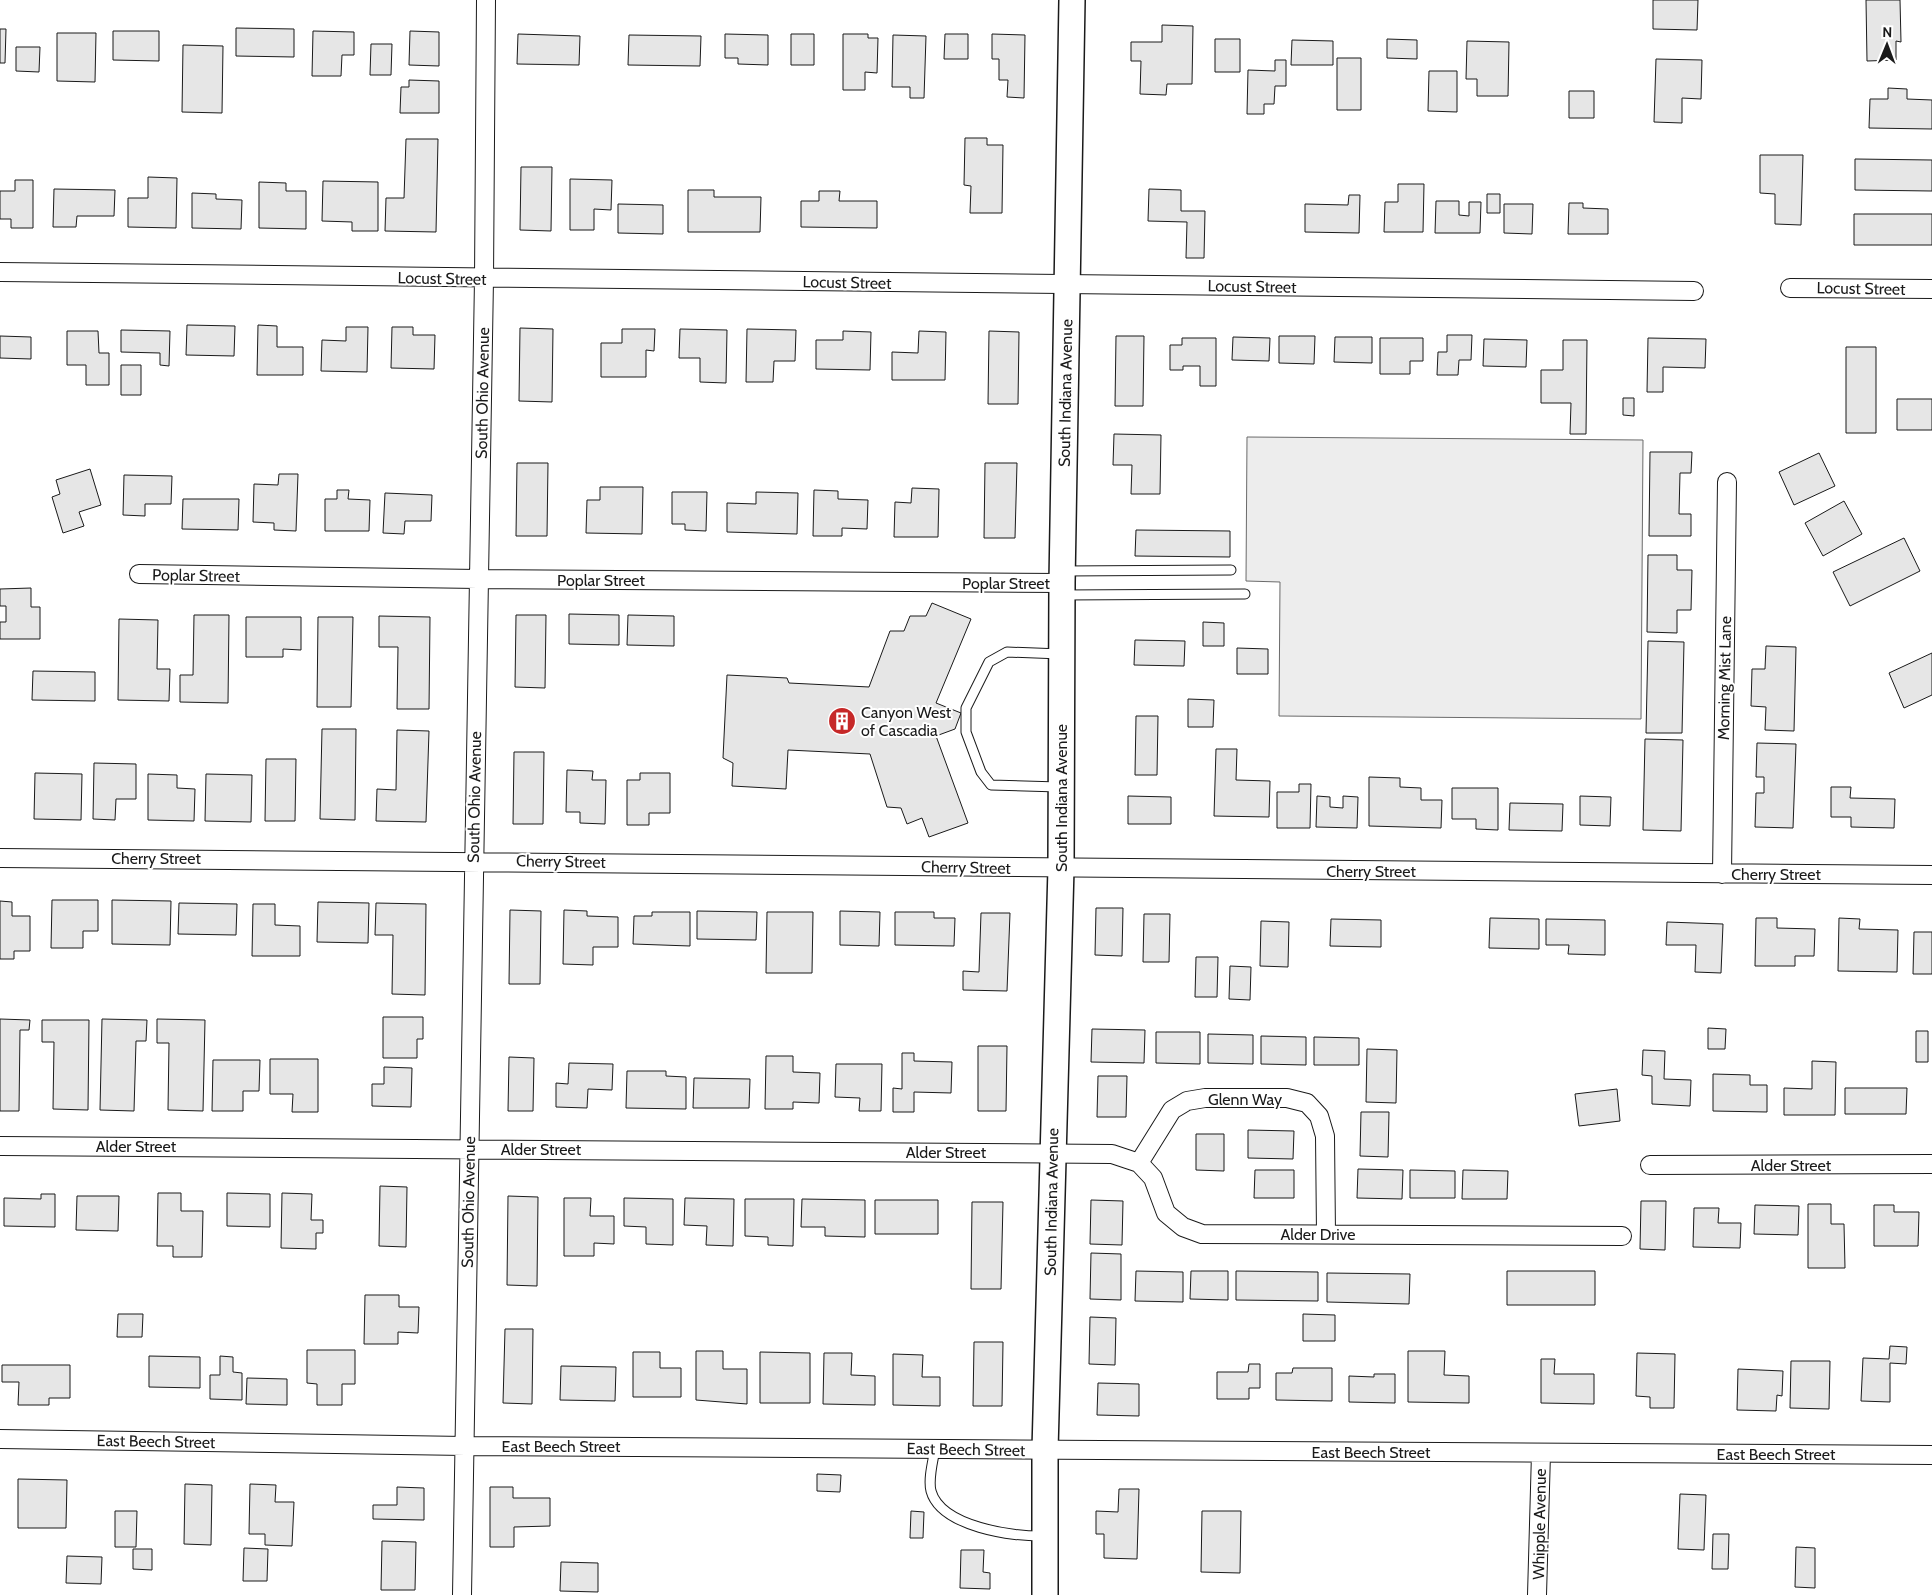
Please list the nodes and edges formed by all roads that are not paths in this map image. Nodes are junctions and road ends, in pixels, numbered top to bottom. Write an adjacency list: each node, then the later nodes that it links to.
1 (486, 0): 4 (street, South Ohio Avenue)
2 (1072, 0): 5 (main road, South Indiana Avenue)
3 (0, 272): 4 (street, Locust Street)
4 (484, 279): 5 (street, Locust Street); 12 (street, South Ohio Avenue)
5 (1067, 284): 8 (street, Locust Street); 13 (main road, South Indiana Avenue)
6 (1790, 288): 7 (street, Locust Street)
7 (1932, 289)
8 (1694, 291)
9 (1727, 482): 20 (street, Morning Mist Lane)
10 (1231, 570): 13 (lane)
11 (139, 574): 12 (street, Poplar Street)
12 (478, 579): 13 (street, Poplar Street); 18 (street, South Ohio Avenue)
13 (1062, 583): 14 (lane); 15 (main road, South Indiana Avenue)
14 (1245, 594)
15 (1062, 654): 16 (main road, South Indiana Avenue); 16 (lane)
16 (1062, 787): 19 (main road, South Indiana Avenue)
17 (0, 858): 18 (street, Cherry Street)
18 (473, 860): 19 (street, Cherry Street); 23 (street, South Ohio Avenue)
19 (1061, 868): 20 (street, Cherry Street); 24 (main road, South Indiana Avenue)
20 (1722, 874): 21 (street, Cherry Street)
21 (1932, 875)
22 (0, 1146): 23 (street, Alder Street)
23 (469, 1148): 24 (street, Alder Street); 31 (street, South Ohio Avenue)
24 (1052, 1152): 25 (street); 33 (main road, South Indiana Avenue)
25 (1139, 1163): 28 (street, Alder Drive); 28 (street, Glenn Way)
26 (1932, 1164): 27 (street, Alder Street)
27 (1650, 1165)
28 (1326, 1234): 29 (street, Alder Drive)
29 (1622, 1236)
30 (0, 1439): 31 (street, East Beech Street)
31 (465, 1446): 32 (street, East Beech Street); 37 (street, South Ohio Avenue)
32 (936, 1449): 33 (street, East Beech Street); 36 (lane)
33 (1045, 1450): 34 (street, East Beech Street); 36 (main road, South Indiana Avenue)
34 (1541, 1453): 35 (street, East Beech Street); 39 (street, Whipple Avenue)
35 (1932, 1455)
36 (1046, 1536): 38 (main road, South Indiana Avenue)
37 (462, 1595)
38 (1045, 1595)
39 (1537, 1595)

